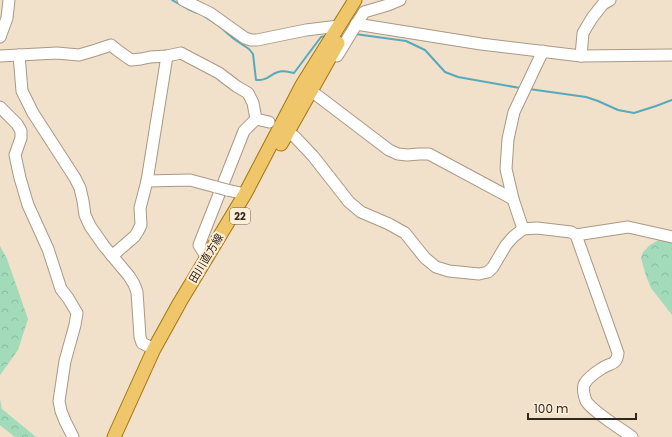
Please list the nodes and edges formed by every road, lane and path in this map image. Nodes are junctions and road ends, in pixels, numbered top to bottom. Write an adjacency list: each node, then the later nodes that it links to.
1 (9, 0): 9 (street)
2 (184, 0): 8 (street)
3 (355, 0): 8 (main road, 田川直方線 / 22)
4 (364, 0): 31 (main road, 田川直方線 / 22)
5 (400, 0): 7 (street)
6 (610, 0): 15 (street)
7 (356, 24): 10 (street); 16 (street)
8 (338, 26): 21 (main road, 田川直方線 / 22)
9 (0, 37)
10 (543, 51): 15 (street); 22 (street)
11 (19, 55): 13 (street); 14 (street); 26 (street)
12 (672, 55): 15 (street)
13 (0, 56)
14 (167, 56): 18 (street); 20 (street)
15 (581, 56)
16 (314, 93): 22 (street); 23 (street)
17 (0, 107): 29 (street)
18 (256, 119): 19 (street); 27 (street)
19 (270, 122)
20 (147, 181): 21 (street, bridge); 26 (street)
21 (245, 194): 27 (main road, 田川直方線 / 22)
22 (513, 199): 23 (street)
23 (523, 229): 24 (street)
24 (576, 235): 25 (street); 32 (street)
25 (672, 237)
26 (112, 256): 28 (street)
27 (207, 258): 28 (main road, 田川直方線 / 22)
28 (154, 349): 30 (main road, 田川直方線 / 22)
29 (73, 437)
30 (114, 437)
31 (124, 437)
32 (632, 437)

